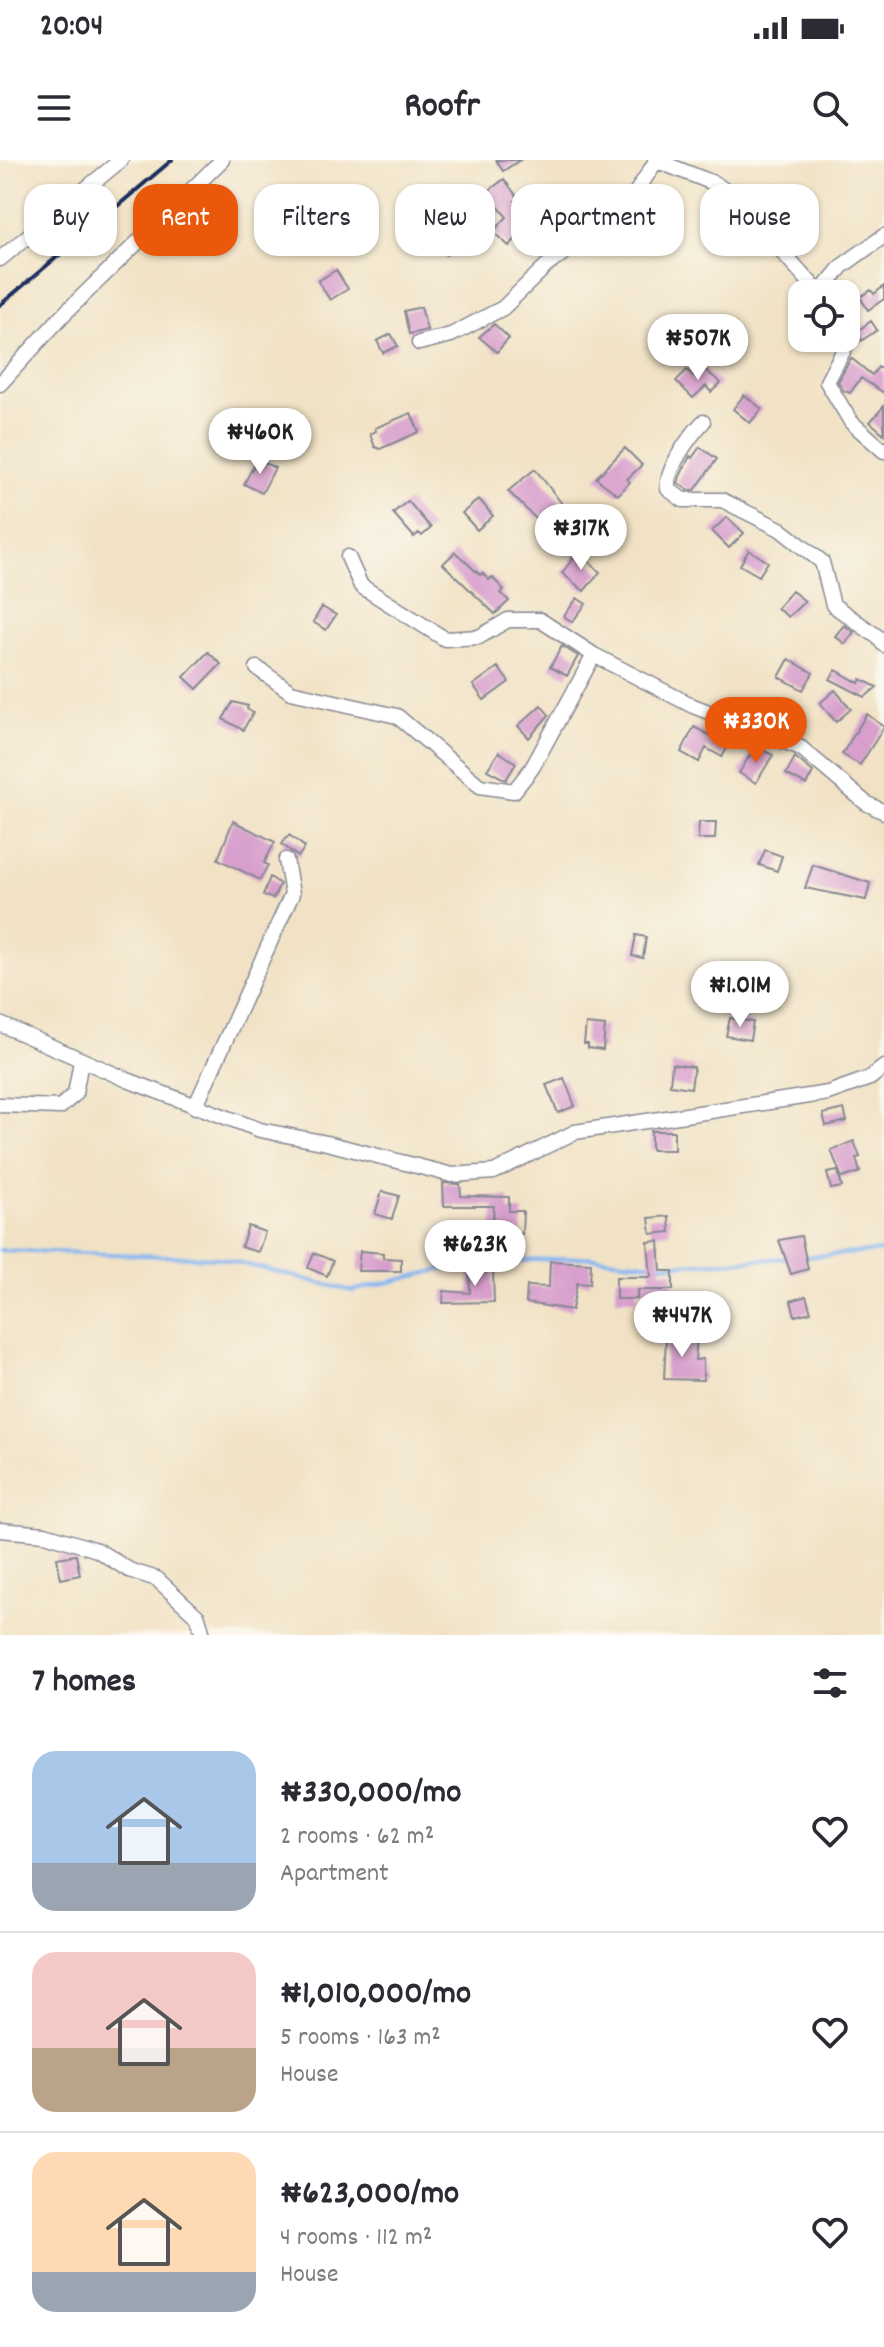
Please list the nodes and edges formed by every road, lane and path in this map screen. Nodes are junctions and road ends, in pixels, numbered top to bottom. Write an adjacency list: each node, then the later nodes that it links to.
1 (121, 160): 5 (street)
2 (222, 160): 10 (street)
3 (655, 160): 6 (street); 8 (street)
4 (884, 236): 7 (street)
5 (0, 259)
6 (804, 280)
7 (833, 280)
8 (419, 343)
9 (843, 352): 12 (street)
10 (0, 384)
11 (703, 422): 14 (street)
12 (884, 451)
13 (348, 557): 15 (street)
14 (882, 637)
15 (594, 655): 16 (street); 17 (street)
16 (257, 668)
17 (884, 812)
18 (286, 860): 23 (street)
19 (0, 1024): 20 (street)
20 (81, 1061): 22 (street); 23 (street)
21 (884, 1067): 23 (street)
22 (0, 1105)
23 (195, 1107)
24 (0, 1530): 25 (street)
25 (203, 1635)

